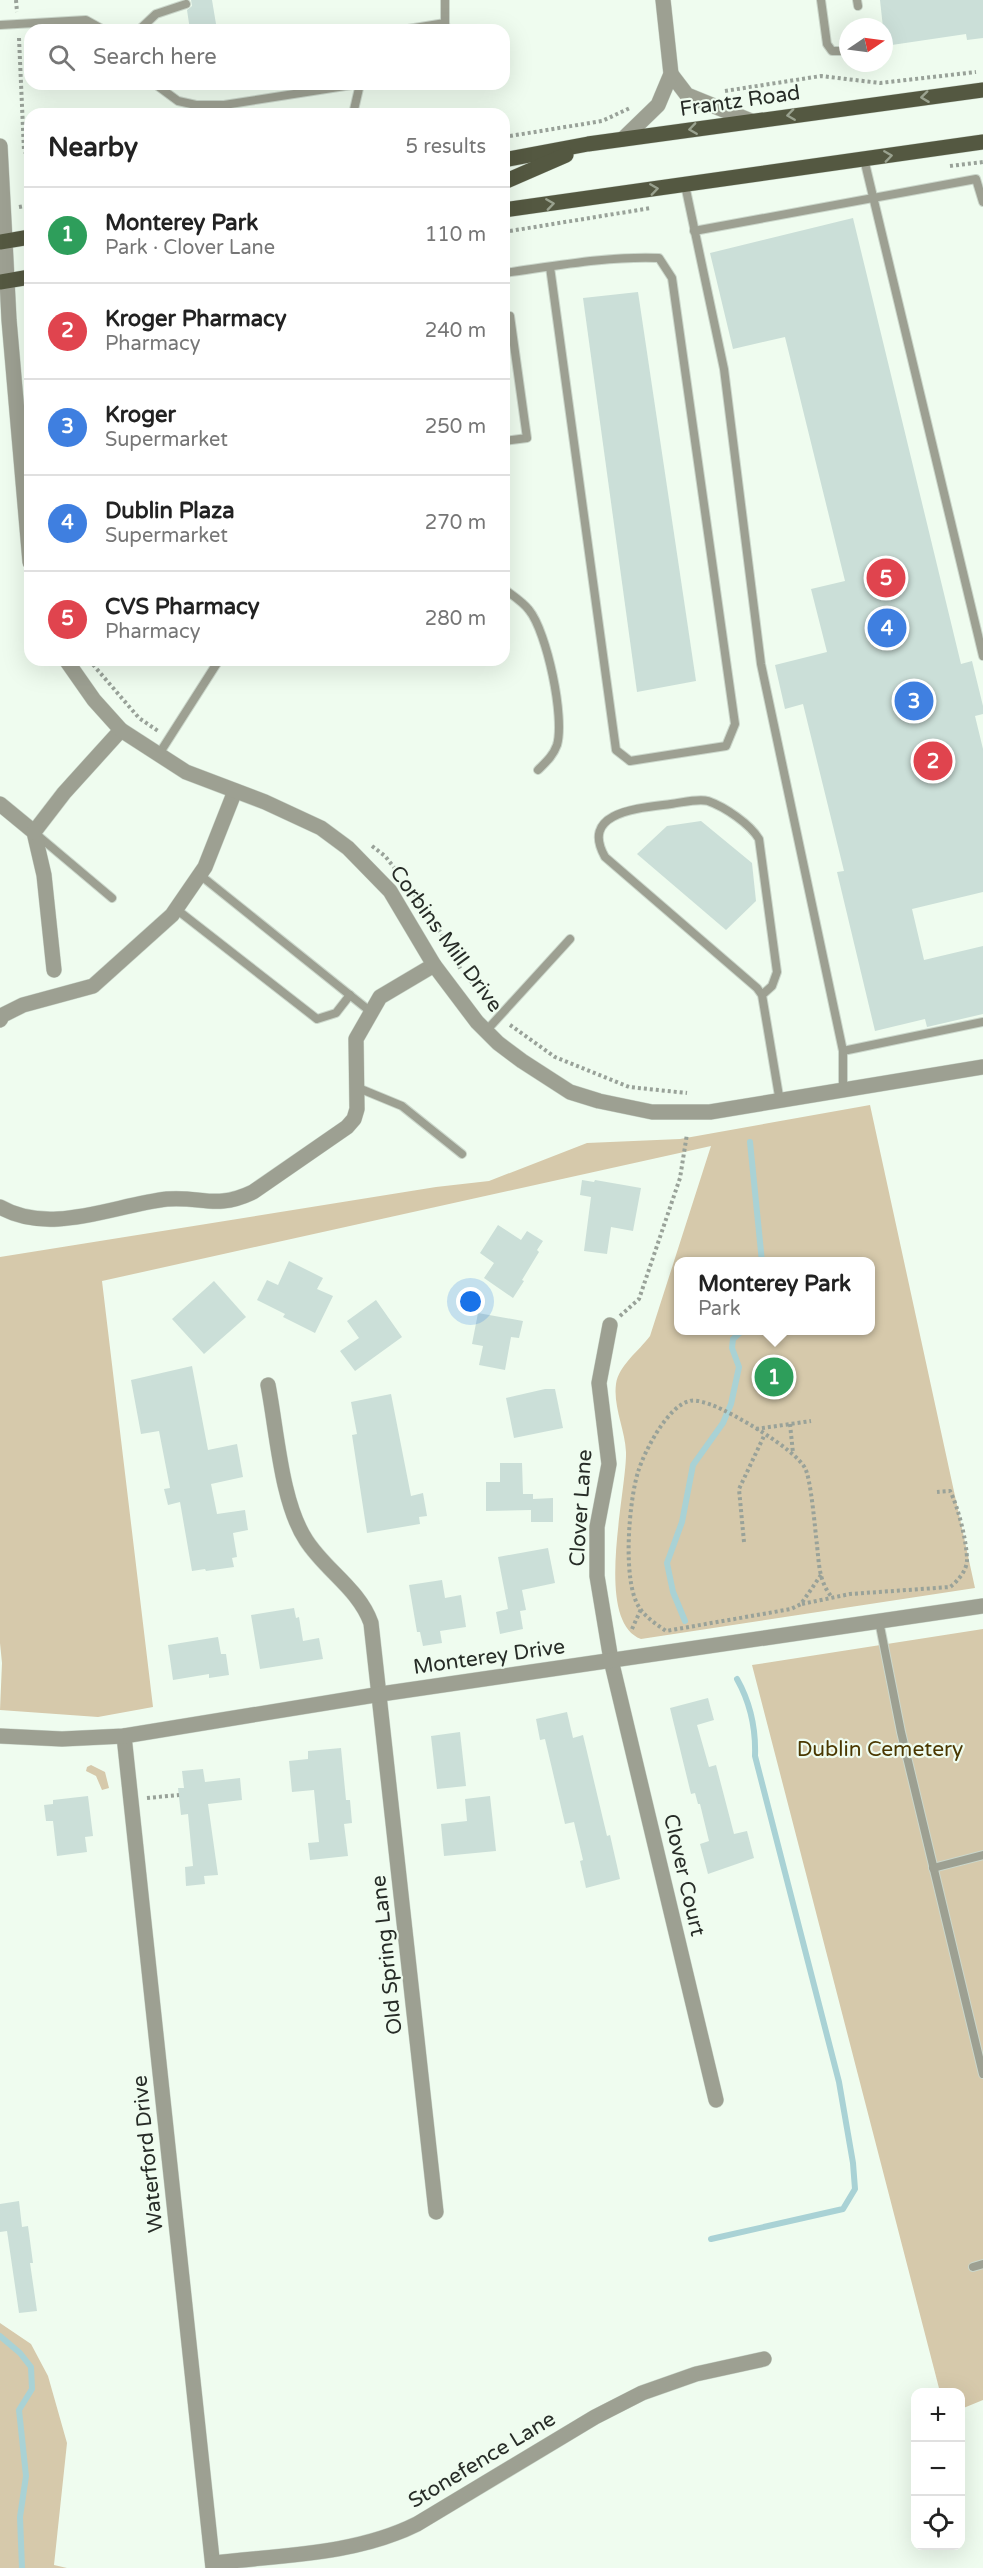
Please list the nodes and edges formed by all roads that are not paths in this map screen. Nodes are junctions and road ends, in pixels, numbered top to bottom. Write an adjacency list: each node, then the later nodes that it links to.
1 (445, 0): 7 (lane)
2 (663, 0): 10 (street)
3 (821, 0): 9 (lane)
4 (186, 4): 6 (lane)
5 (93, 24): 8 (lane)
6 (146, 24)
7 (445, 24)
8 (0, 25)
9 (839, 51)
10 (671, 74): 16 (street); 17 (street)
11 (163, 90): 12 (lane)
12 (291, 90)
13 (358, 90): 15 (lane)
14 (983, 90): 16 (main road, Frantz Road, one-way to 16)
15 (353, 108)
16 (751, 121): 17 (main road, Frantz Road, one-way to 17)
17 (623, 139): 19 (main road, Frantz Road)
18 (983, 142): 22 (main road, one-way to 18)
19 (588, 144): 21 (main road, Frantz Road); 23 (main road)
20 (0, 146): 30 (street)
21 (510, 159)
22 (864, 159): 24 (main road); 25 (lane)
23 (510, 179)
24 (685, 185): 27 (main road, one-way to 24); 28 (lane)
25 (874, 199): 26 (lane); 28 (lane); 40 (lane)
26 (983, 202)
27 (510, 209)
28 (694, 231): 61 (lane)
29 (24, 238): 30 (main road)
30 (2, 243): 35 (street)
31 (550, 267): 31 (lane); 33 (lane)
32 (24, 269): 35 (main road)
33 (510, 272)
34 (24, 278): 35 (main road)
35 (3, 281): 38 (street)
36 (510, 316): 37 (lane)
37 (510, 440)
38 (24, 500)
39 (510, 594): 45 (lane)
40 (983, 656)
41 (70, 666): 43 (street, Corbins Mill Drive)
42 (215, 666): 44 (lane)
43 (122, 730): 44 (street, Corbins Mill Drive); 48 (street)
44 (159, 754): 46 (street, Corbins Mill Drive)
45 (537, 770)
46 (235, 791): 49 (street); 53 (street, Corbins Mill Drive)
47 (0, 804): 48 (street)
48 (34, 832): 50 (lane); 54 (street)
49 (200, 875): 51 (street); 55 (lane)
50 (112, 898)
51 (176, 909): 55 (lane); 58 (street)
52 (570, 939): 60 (lane)
53 (434, 965): 57 (street); 60 (street, Corbins Mill Drive)
54 (54, 970)
55 (350, 995): 57 (lane)
56 (762, 995): 56 (lane); 65 (lane)
57 (371, 1012): 63 (street)
58 (0, 1020)
59 (983, 1022): 61 (lane)
60 (486, 1030): 65 (street, Corbins Mill Drive)
61 (843, 1051): 64 (lane)
62 (983, 1067): 64 (street, Corbins Mill Drive)
63 (356, 1087): 66 (lane); 67 (street)
64 (843, 1091): 65 (street, Corbins Mill Drive)
65 (780, 1103)
66 (462, 1154)
67 (0, 1207)
68 (610, 1325): 72 (street, Clover Lane)
69 (268, 1385): 73 (street, Old Spring Lane)
70 (983, 1606): 71 (street, Monterey Drive)
71 (879, 1621): 72 (street, Monterey Drive); 77 (lane)
72 (610, 1660): 73 (street, Monterey Drive); 79 (street, Clover Court)
73 (381, 1694): 75 (street, Monterey Drive); 80 (street, Old Spring Lane)
74 (0, 1736): 75 (street, Monterey Drive)
75 (124, 1736): 84 (street, Waterford Drive)
76 (983, 1855): 77 (lane)
77 (933, 1868): 78 (lane)
78 (983, 2074)
79 (716, 2100)
80 (436, 2212)
81 (983, 2264): 82 (lane)
82 (973, 2267)
83 (764, 2359): 84 (street, Stonefence Lane)
84 (213, 2565)

